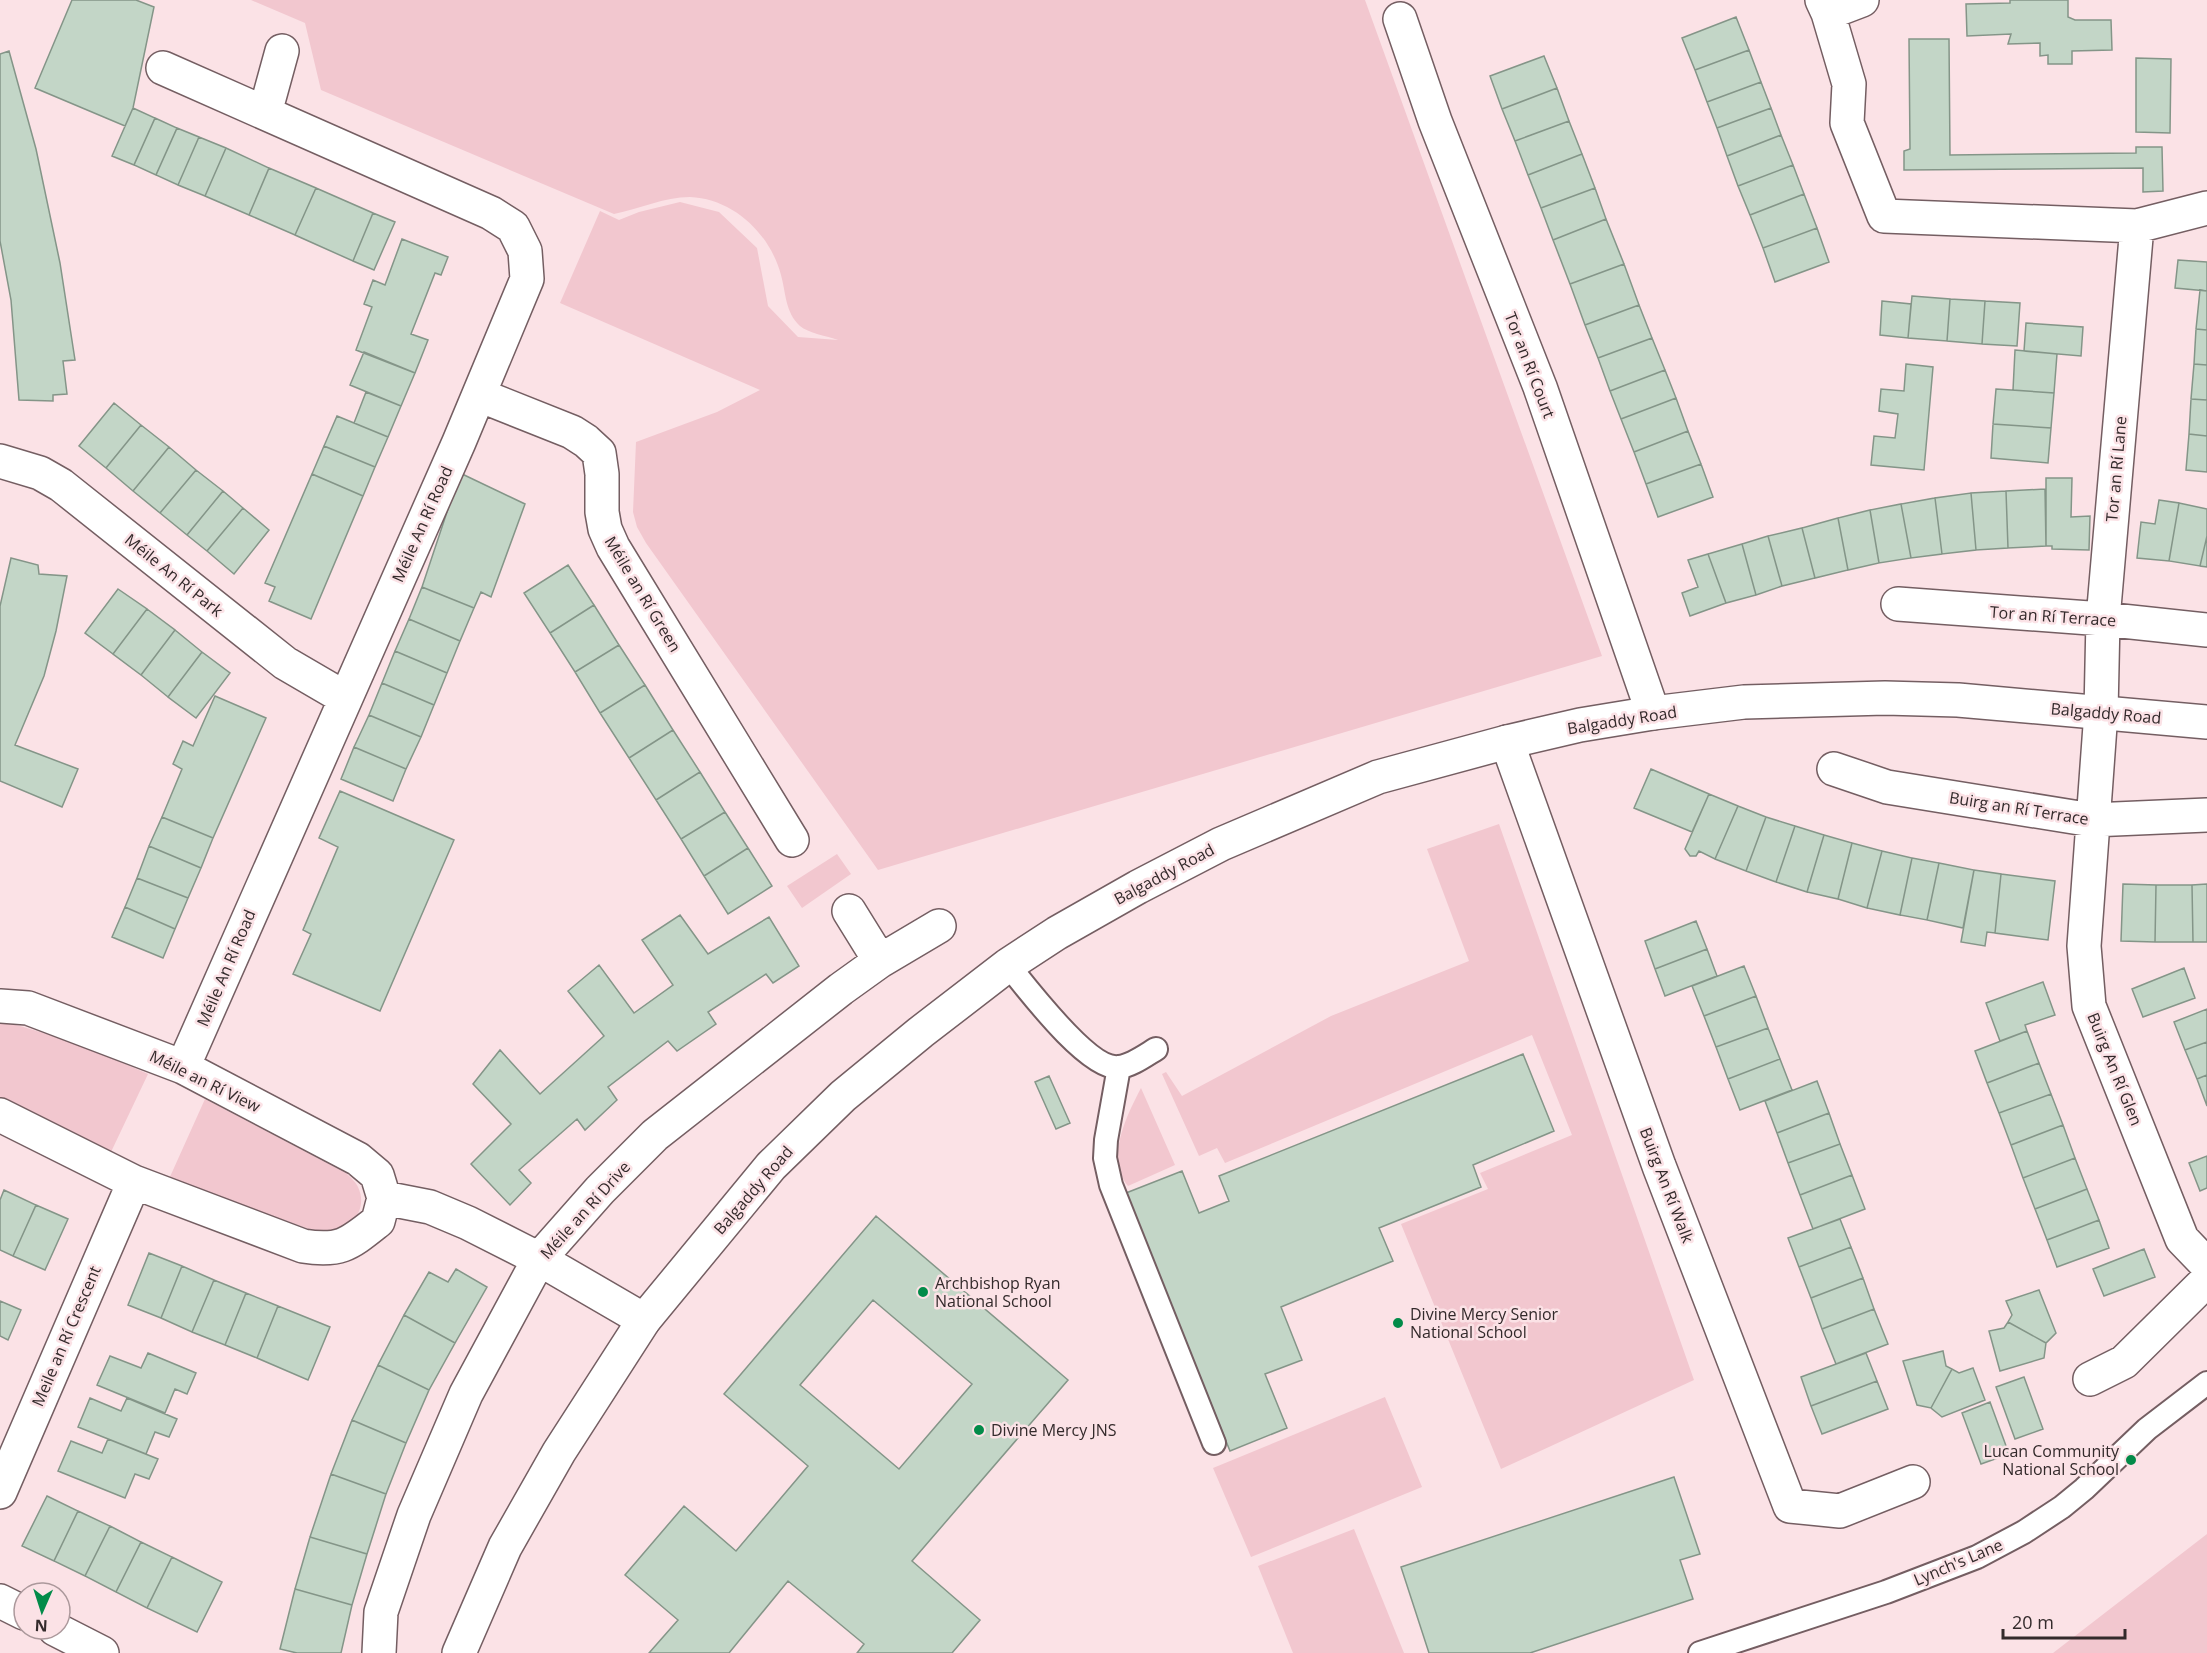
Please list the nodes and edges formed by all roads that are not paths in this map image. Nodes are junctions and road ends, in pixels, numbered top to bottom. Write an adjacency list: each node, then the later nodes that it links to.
1 (1862, 0): 2 (street)
2 (1825, 6): 8 (street)
3 (1400, 19): 16 (street, Tor an Rí Court)
4 (282, 51): 6 (street)
5 (163, 68): 6 (street, Méile An Rí Road)
6 (265, 113): 9 (street, Méile An Rí Road)
7 (2207, 208): 8 (street)
8 (2137, 225): 12 (street, Tor an Rí Lane)
9 (479, 395): 14 (street, Méile An Rí Road); 22 (street, Méile an Rí Green)
10 (0, 461): 14 (street, Méile An Rí Park)
11 (1898, 604): 12 (street, Tor an Rí Terrace)
12 (2103, 619): 13 (street, Tor an Rí Terrace); 15 (street, Tor an Rí Lane)
13 (2207, 630)
14 (345, 698): 29 (street, Méile An Rí Road)
15 (2101, 712): 16 (street, Balgaddy Road); 17 (street, Balgaddy Road); 21 (street, Buirg An Rí Glen)
16 (1653, 713): 18 (street, Balgaddy Road)
17 (2207, 722)
18 (1507, 742): 26 (street, Balgaddy Road); 41 (street, Buirg An Rí Walk)
19 (1834, 769): 21 (street, Buirg an Rí Terrace)
20 (2207, 815): 21 (street, Buirg an Rí Terrace)
21 (2092, 820): 35 (street, Buirg An Rí Glen)
22 (792, 840)
23 (849, 911): 25 (street)
24 (939, 926): 25 (street, Méile an Rí Drive)
25 (880, 961): 34 (street, Méile an Rí Drive)
26 (1008, 965): 30 (lane); 37 (street, Balgaddy Road)
27 (0, 1006): 29 (street, Méile an Rí View)
28 (1156, 1049): 30 (lane)
29 (183, 1067): 33 (street, Méile an Rí View)
30 (1119, 1067): 40 (lane)
31 (0, 1115): 32 (street)
32 (134, 1182): 33 (street); 42 (street, Meile an Rí Crescent)
33 (384, 1198): 34 (street)
34 (539, 1259): 37 (street); 45 (street, Méile an Rí Drive)
35 (2207, 1265)
36 (2207, 1280): 38 (street)
37 (644, 1320): 46 (street, Balgaddy Road)
38 (2090, 1379)
39 (2207, 1383): 47 (lane, Lynch's Lane)
40 (1214, 1443)
41 (1912, 1482)
42 (0, 1492)
43 (72, 1638): 44 (street)
44 (102, 1653)
45 (379, 1653)
46 (459, 1653)
47 (1700, 1653)

